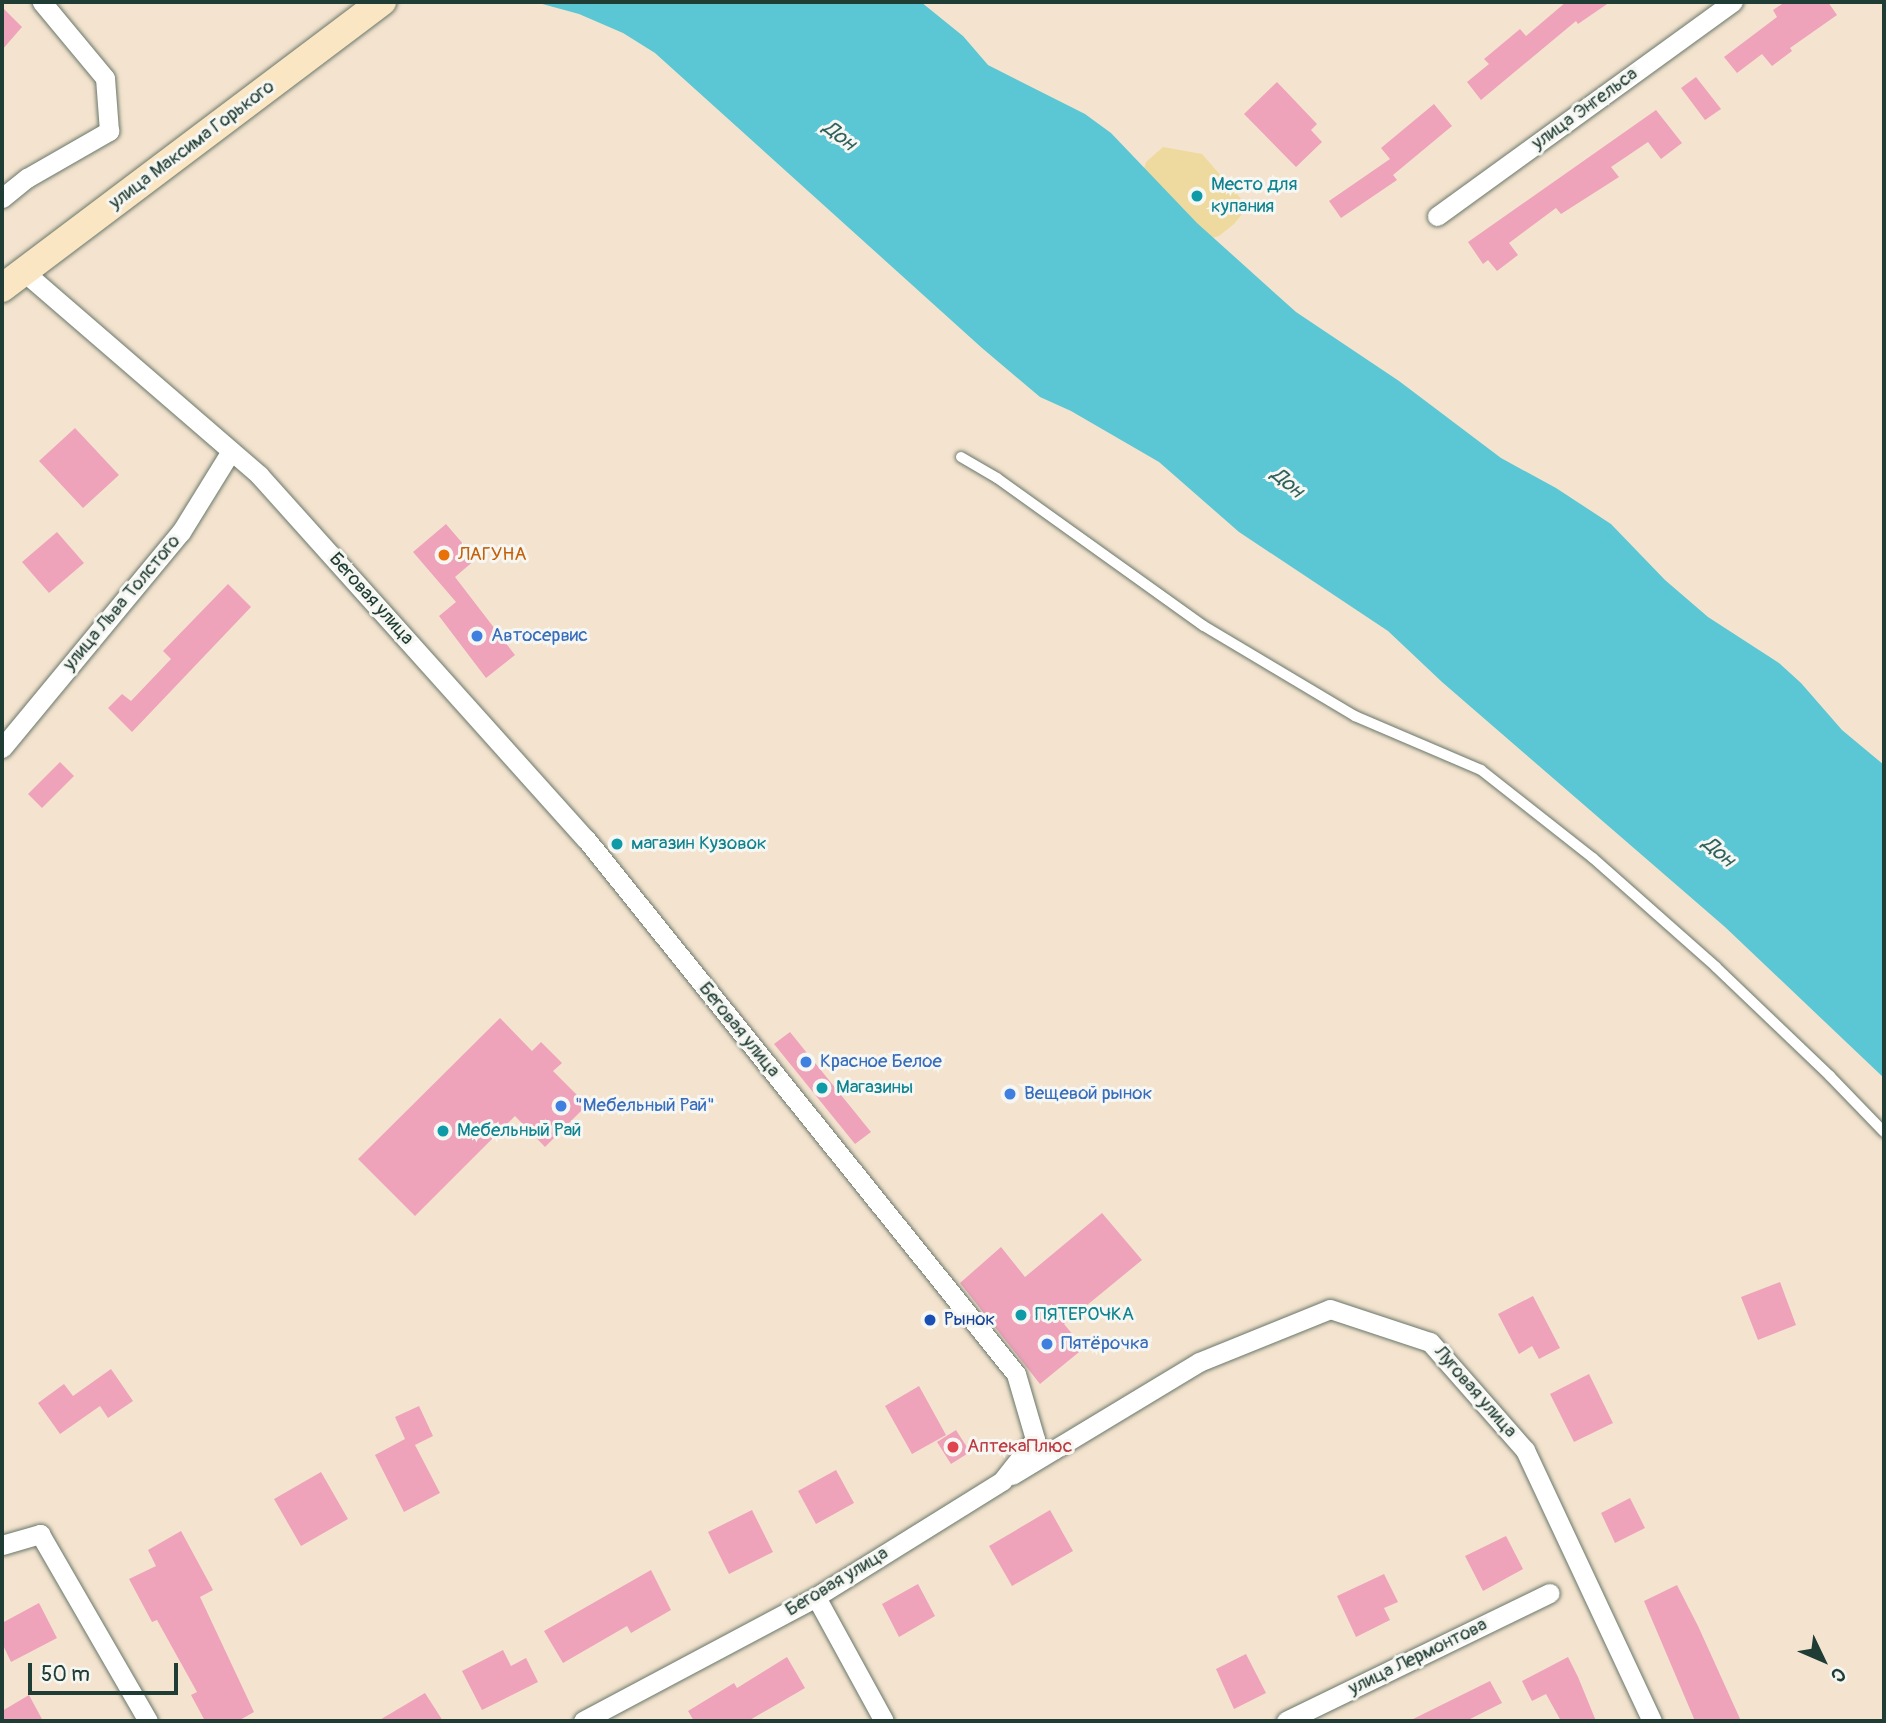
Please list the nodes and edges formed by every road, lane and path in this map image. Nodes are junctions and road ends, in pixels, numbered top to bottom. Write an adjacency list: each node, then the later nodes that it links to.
1 (42, 2): 4 (street)
2 (382, 2): 6 (main road, улица Максима Горького)
3 (1732, 2): 5 (street, улица Энгельса)
4 (2, 198)
5 (1437, 216)
6 (13, 279): 7 (street, Беговая улица)
7 (231, 451): 9 (street, улица Льва Толстого); 11 (street, Беговая улица)
8 (961, 457): 10 (lane)
9 (2, 748)
10 (1884, 1132)
11 (1002, 1481): 14 (street, Беговая улица); 19 (street, Луговая улица)
12 (2, 1545): 15 (street)
13 (1550, 1593): 18 (street, улица Лермонтова)
14 (816, 1597): 16 (street, Беговая улица); 17 (street)
15 (148, 1721)
16 (583, 1721)
17 (884, 1721)
18 (1286, 1721)
19 (1652, 1721)

